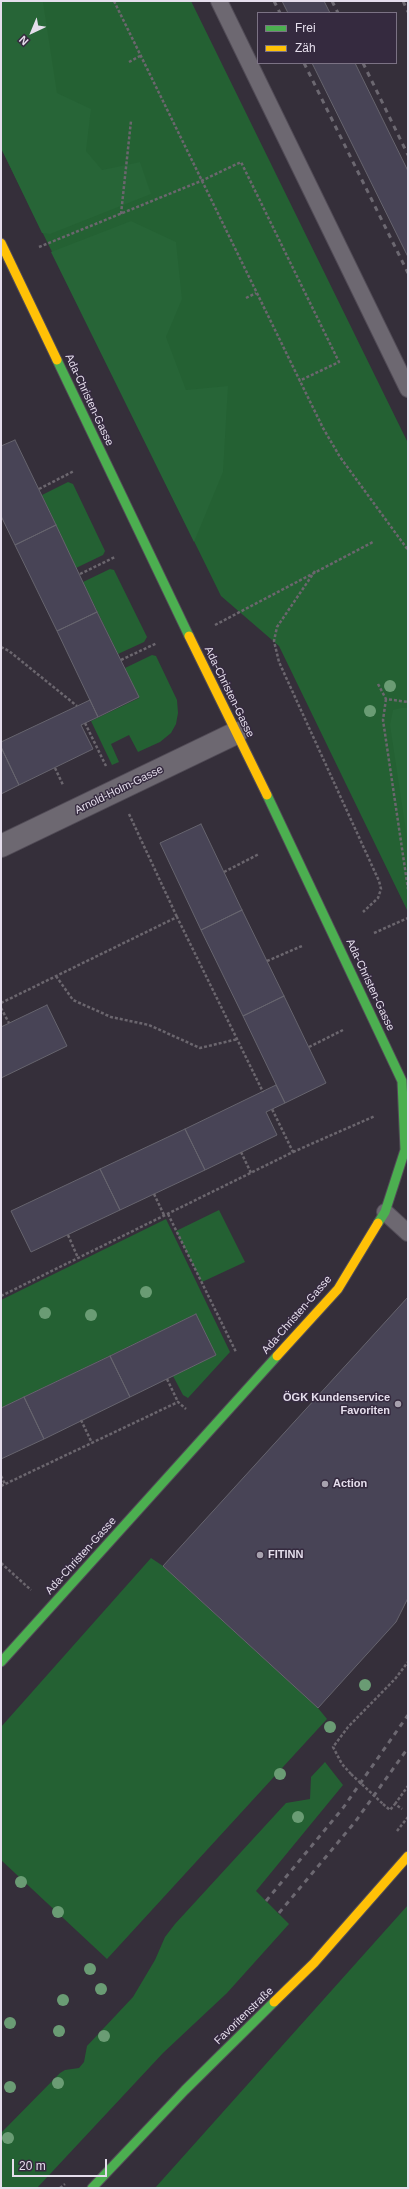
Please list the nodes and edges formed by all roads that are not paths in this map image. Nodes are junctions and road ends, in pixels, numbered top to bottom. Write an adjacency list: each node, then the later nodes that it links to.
1 (220, 1): 3 (lane)
2 (1, 243): 4 (street, Ada-Christen-Gasse)
3 (408, 389)
4 (236, 733): 5 (street, Arnold-Holm-Gasse); 6 (street, Ada-Christen-Gasse)
5 (1, 846)
6 (407, 1150): 7 (street, Ada-Christen-Gasse)
7 (386, 1212): 8 (lane); 9 (street, Ada-Christen-Gasse)
8 (408, 1233)
9 (1, 1662)
10 (408, 1856): 11 (street, Favoritenstraße)
11 (92, 2188)

